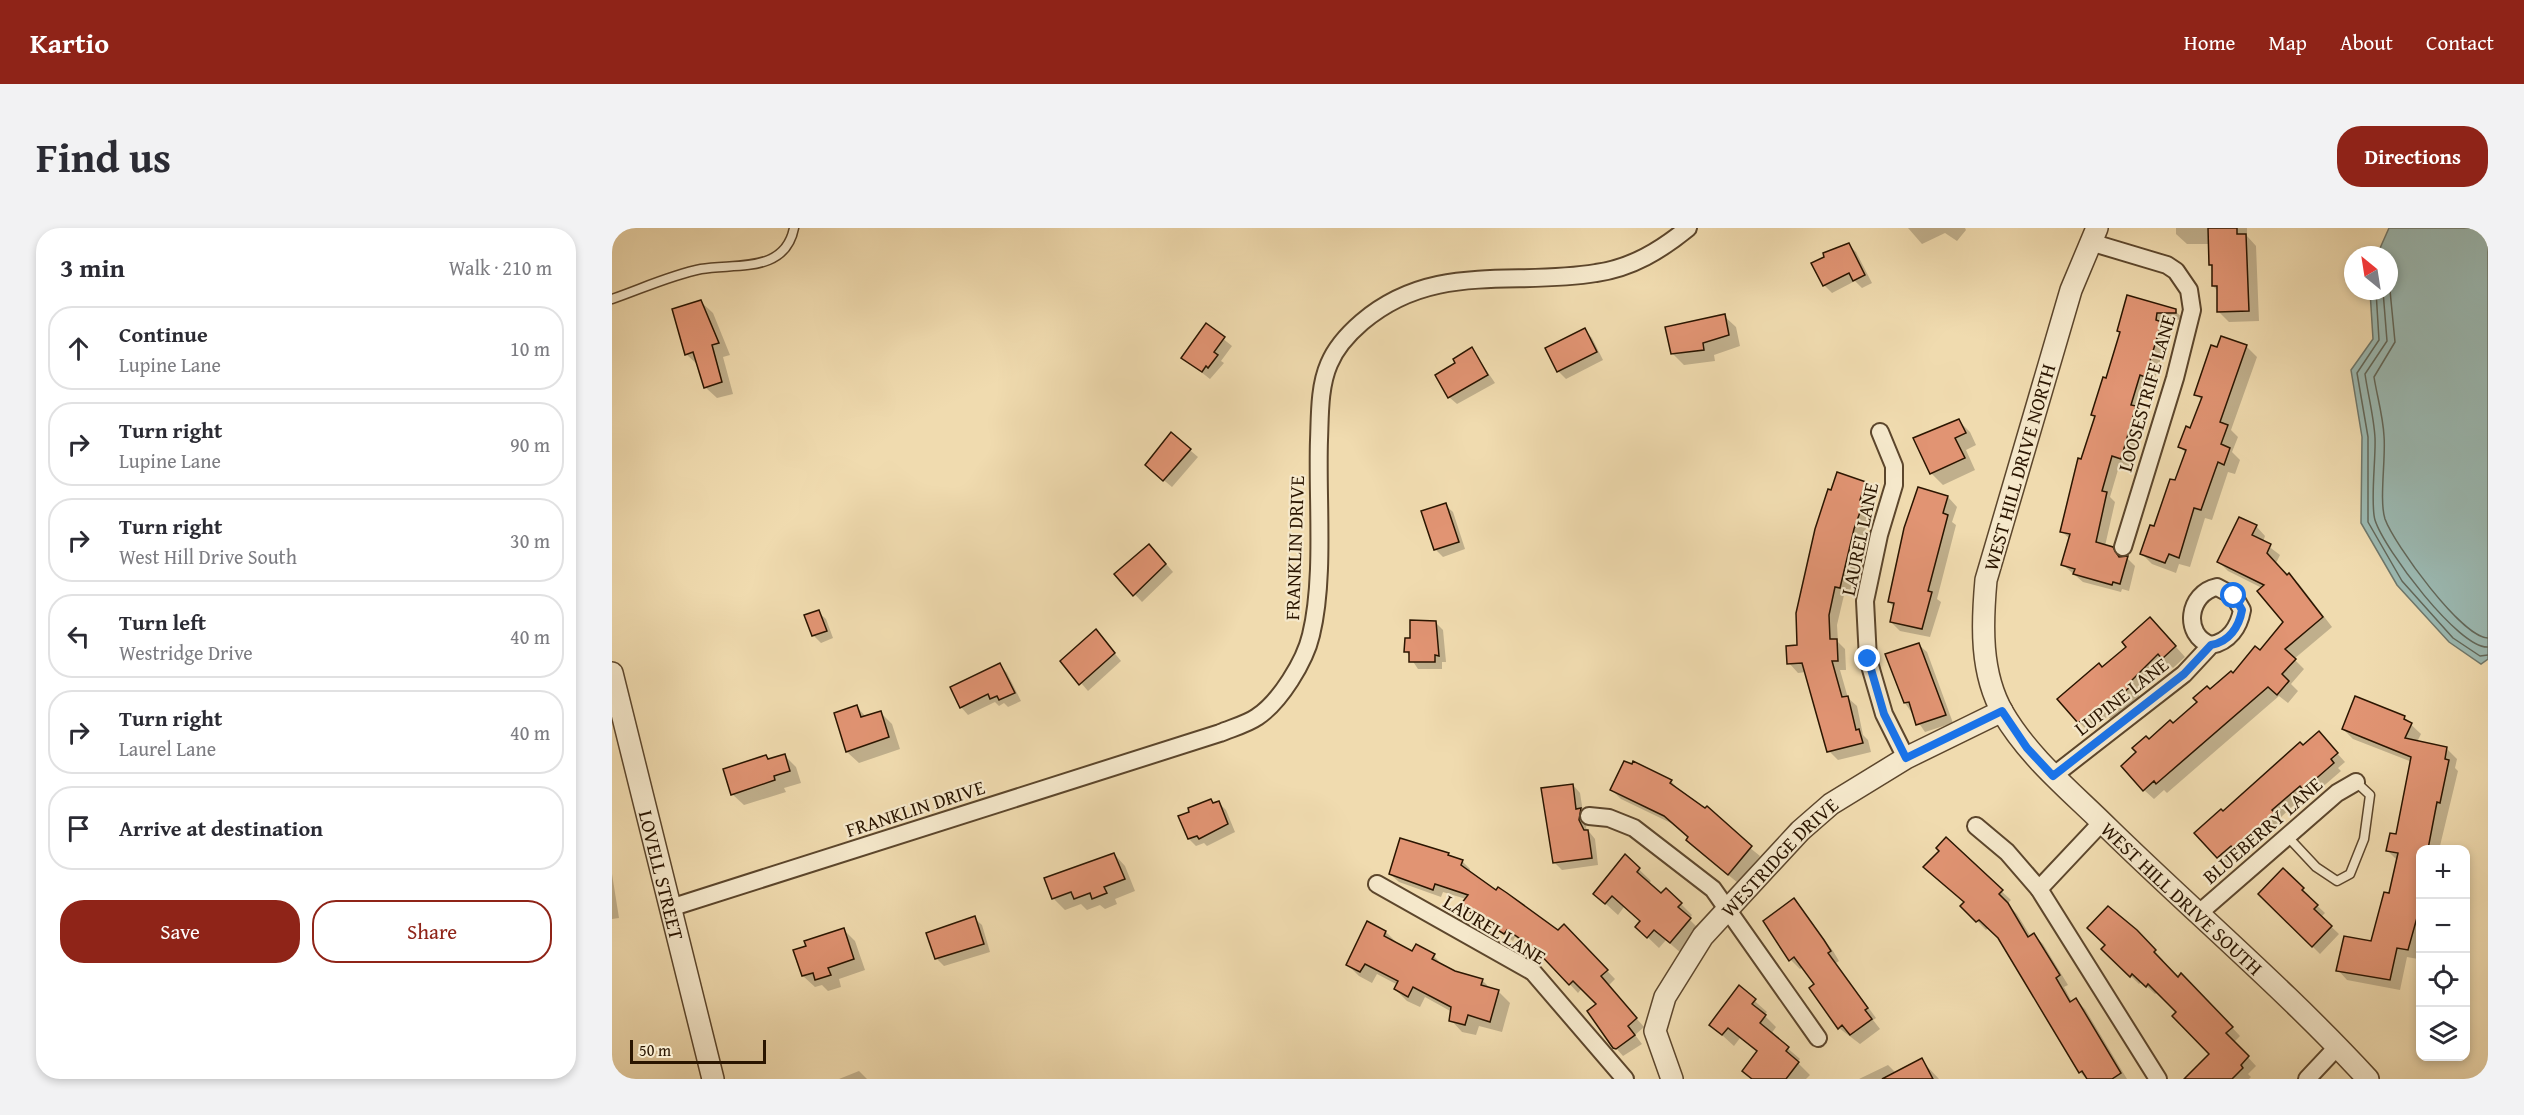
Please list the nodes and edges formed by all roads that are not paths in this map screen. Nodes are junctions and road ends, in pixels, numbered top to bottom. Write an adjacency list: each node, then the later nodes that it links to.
1 (794, 228): 4 (lane)
2 (1688, 228): 19 (street, FRANKLIN DRIVE)
3 (2093, 235): 6 (street, LOOSESTRIFE LANE); 9 (street, WEST HILL DRIVE NORTH)
4 (612, 298)
5 (1880, 432): 10 (street, LAUREL LANE)
6 (2123, 547)
7 (2211, 645): 11 (street, LUPINE LANE)
8 (612, 672): 19 (street, LOVELL STREET)
9 (2002, 711): 10 (street, WESTRIDGE DRIVE); 11 (street, WEST HILL DRIVE SOUTH)
10 (1906, 758): 20 (street, WESTRIDGE DRIVE)
11 (2053, 776): 14 (street, WEST HILL DRIVE SOUTH)
12 (2356, 782): 16 (street, BLUEBERRY LANE); 16 (lane)
13 (1589, 816): 20 (street)
14 (2102, 822): 18 (street); 21 (street, WEST HILL DRIVE SOUTH)
15 (1976, 826): 18 (street)
16 (2287, 836): 21 (street, BLUEBERRY LANE)
17 (1377, 884): 25 (street, LAUREL LANE)
18 (2039, 889): 27 (street)
19 (670, 908): 24 (street, LOVELL STREET)
20 (1729, 909): 22 (street); 26 (street, WESTRIDGE DRIVE)
21 (2198, 914): 23 (street, WEST HILL DRIVE SOUTH)
22 (1818, 1038)
23 (2338, 1046): 28 (street); 29 (street, WEST HILL DRIVE SOUTH)
24 (713, 1079)
25 (1625, 1079)
26 (1672, 1079)
27 (2158, 1079)
28 (2307, 1079)
29 (2368, 1079)

